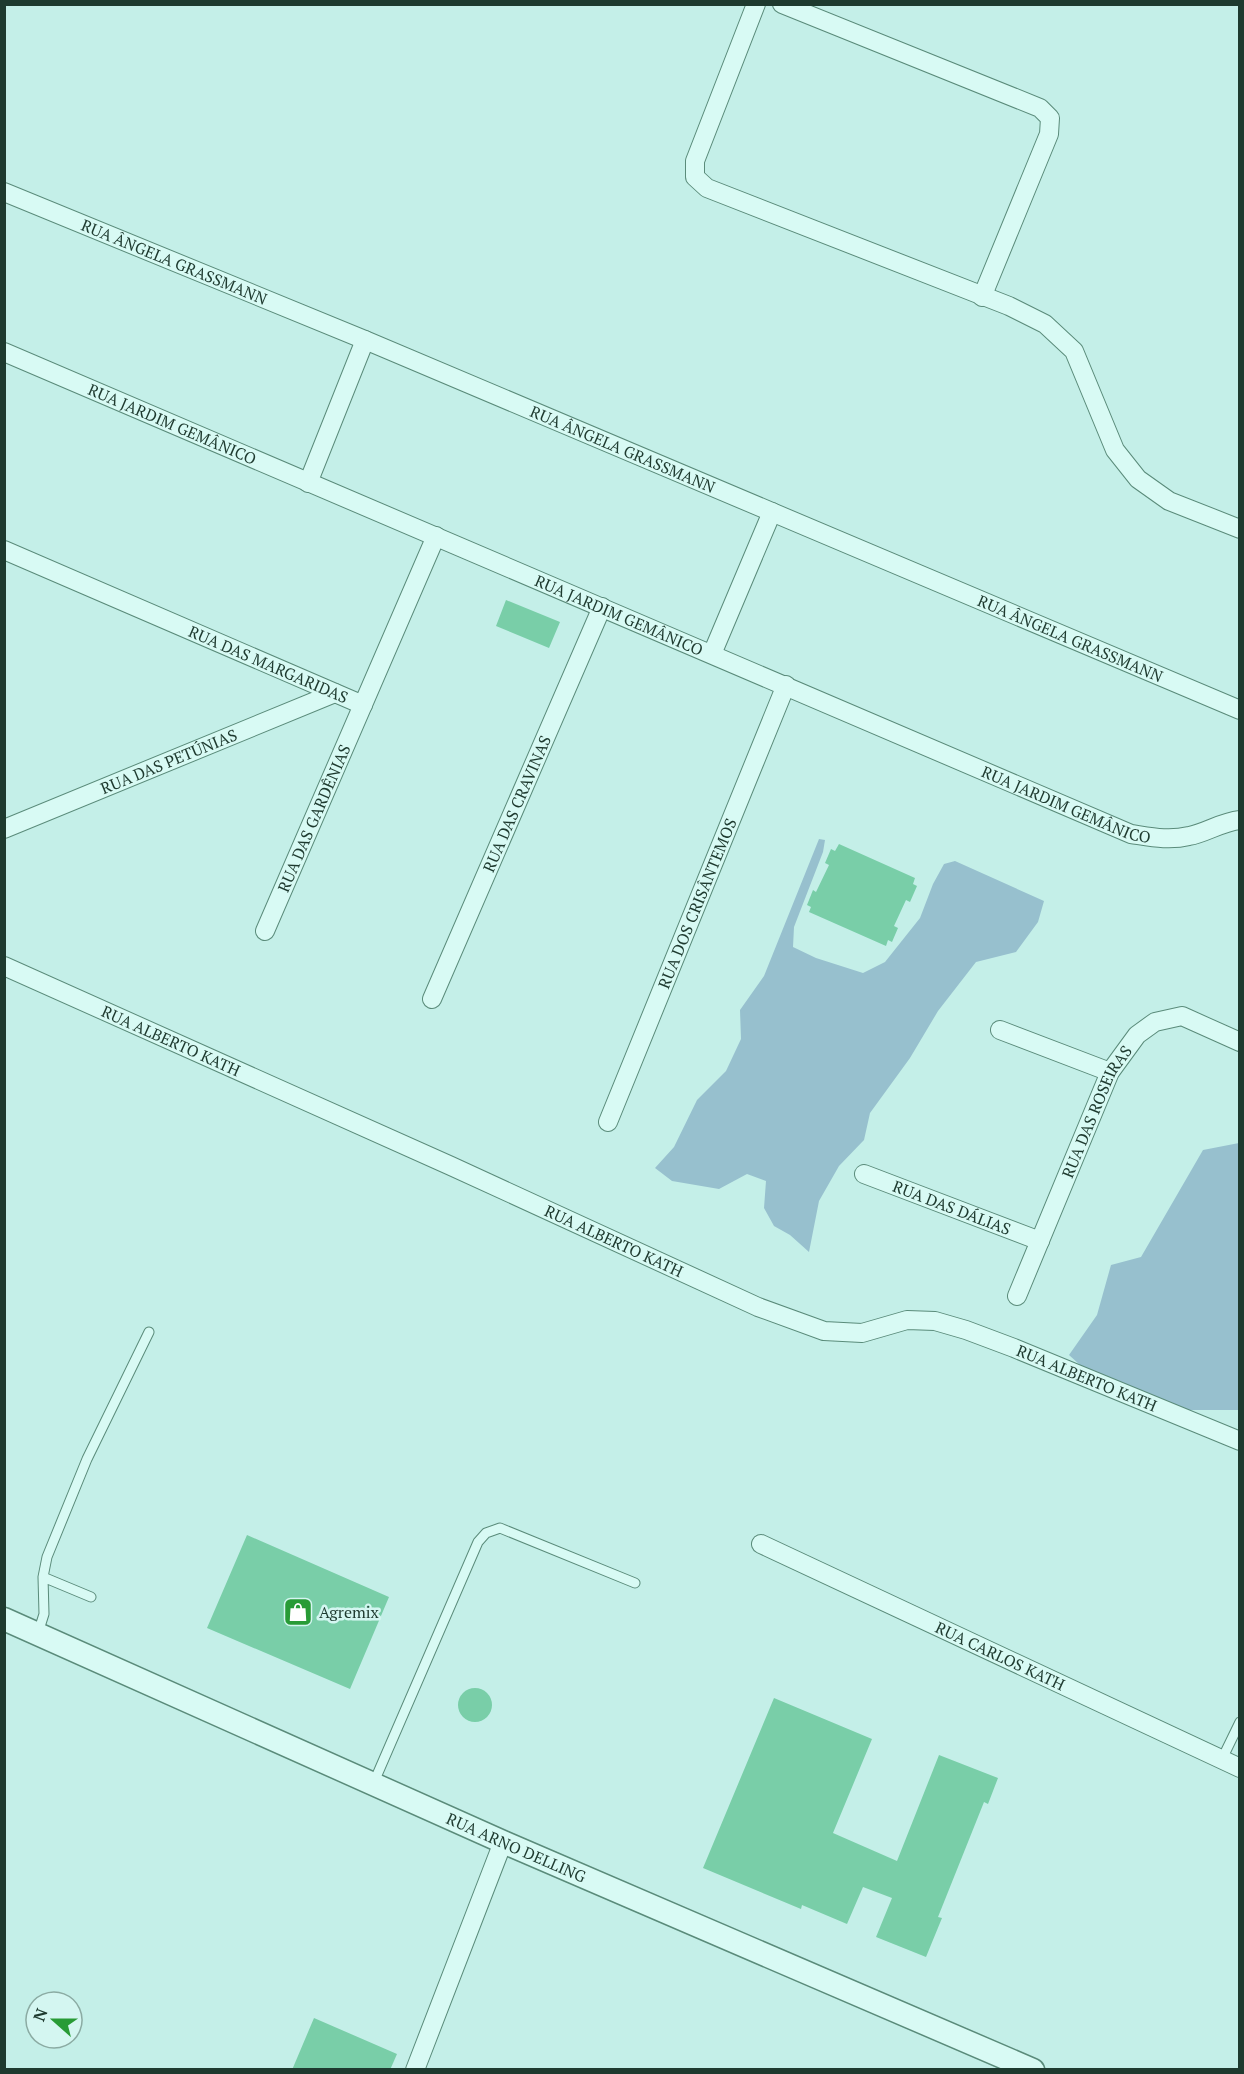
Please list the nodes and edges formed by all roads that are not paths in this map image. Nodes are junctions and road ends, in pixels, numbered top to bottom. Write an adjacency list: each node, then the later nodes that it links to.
1 (756, 4): 4 (street)
2 (782, 4): 4 (street)
3 (4, 192): 5 (street, RUA ÂNGELA GRASSMANN)
4 (982, 297): 9 (street)
5 (365, 340): 7 (street); 8 (street, RUA ÂNGELA GRASSMANN)
6 (4, 352): 7 (street, RUA JARDIM GEMÂNICO)
7 (308, 483): 10 (street, RUA JARDIM GEMÂNICO)
8 (772, 512): 13 (street); 17 (street, RUA ÂNGELA GRASSMANN)
9 (1239, 529)
10 (436, 536): 12 (street, RUA JARDIM GEMÂNICO); 16 (street, RUA DAS MARGARIDAS)
11 (4, 550): 15 (street, RUA DAS MARGARIDAS)
12 (602, 607): 13 (street, RUA JARDIM GEMÂNICO); 22 (street, RUA DAS CRAVINAS)
13 (712, 654): 14 (street, RUA JARDIM GEMÂNICO)
14 (786, 686): 18 (street, RUA JARDIM GEMÂNICO); 26 (street, RUA DOS CRISÂNTEMOS)
15 (335, 693): 16 (street, RUA DAS MARGARIDAS); 19 (street, RUA DAS PETÚNIAS)
16 (363, 705): 20 (street, RUA DAS GARDÊNIAS)
17 (1239, 710)
18 (1239, 820)
19 (4, 829)
20 (265, 931)
21 (4, 966): 31 (street, RUA ALBERTO KATH)
22 (432, 999)
23 (1000, 1030): 25 (street)
24 (1239, 1042): 25 (street, RUA DAS ROSEIRAS)
25 (1110, 1072): 28 (street, RUA DAS ROSEIRAS)
26 (608, 1122)
27 (864, 1174): 28 (street, RUA DAS DÁLIAS)
28 (1040, 1241): 29 (street, RUA DAS ROSEIRAS)
29 (1017, 1296)
30 (149, 1332): 33 (lane)
31 (1239, 1441)
32 (761, 1544): 39 (street, RUA CARLOS KATH)
33 (43, 1576): 35 (lane); 37 (lane)
34 (634, 1583): 41 (lane)
35 (91, 1597)
36 (4, 1618): 37 (street, RUA ARNO DELLING)
37 (38, 1634): 41 (street, RUA ARNO DELLING)
38 (1239, 1722): 39 (lane)
39 (1222, 1759): 40 (street, RUA CARLOS KATH)
40 (1239, 1768)
41 (374, 1782): 42 (street, RUA ARNO DELLING)
42 (503, 1842): 43 (street); 44 (street, RUA ARNO DELLING)
43 (415, 2070)
44 (1033, 2070)

